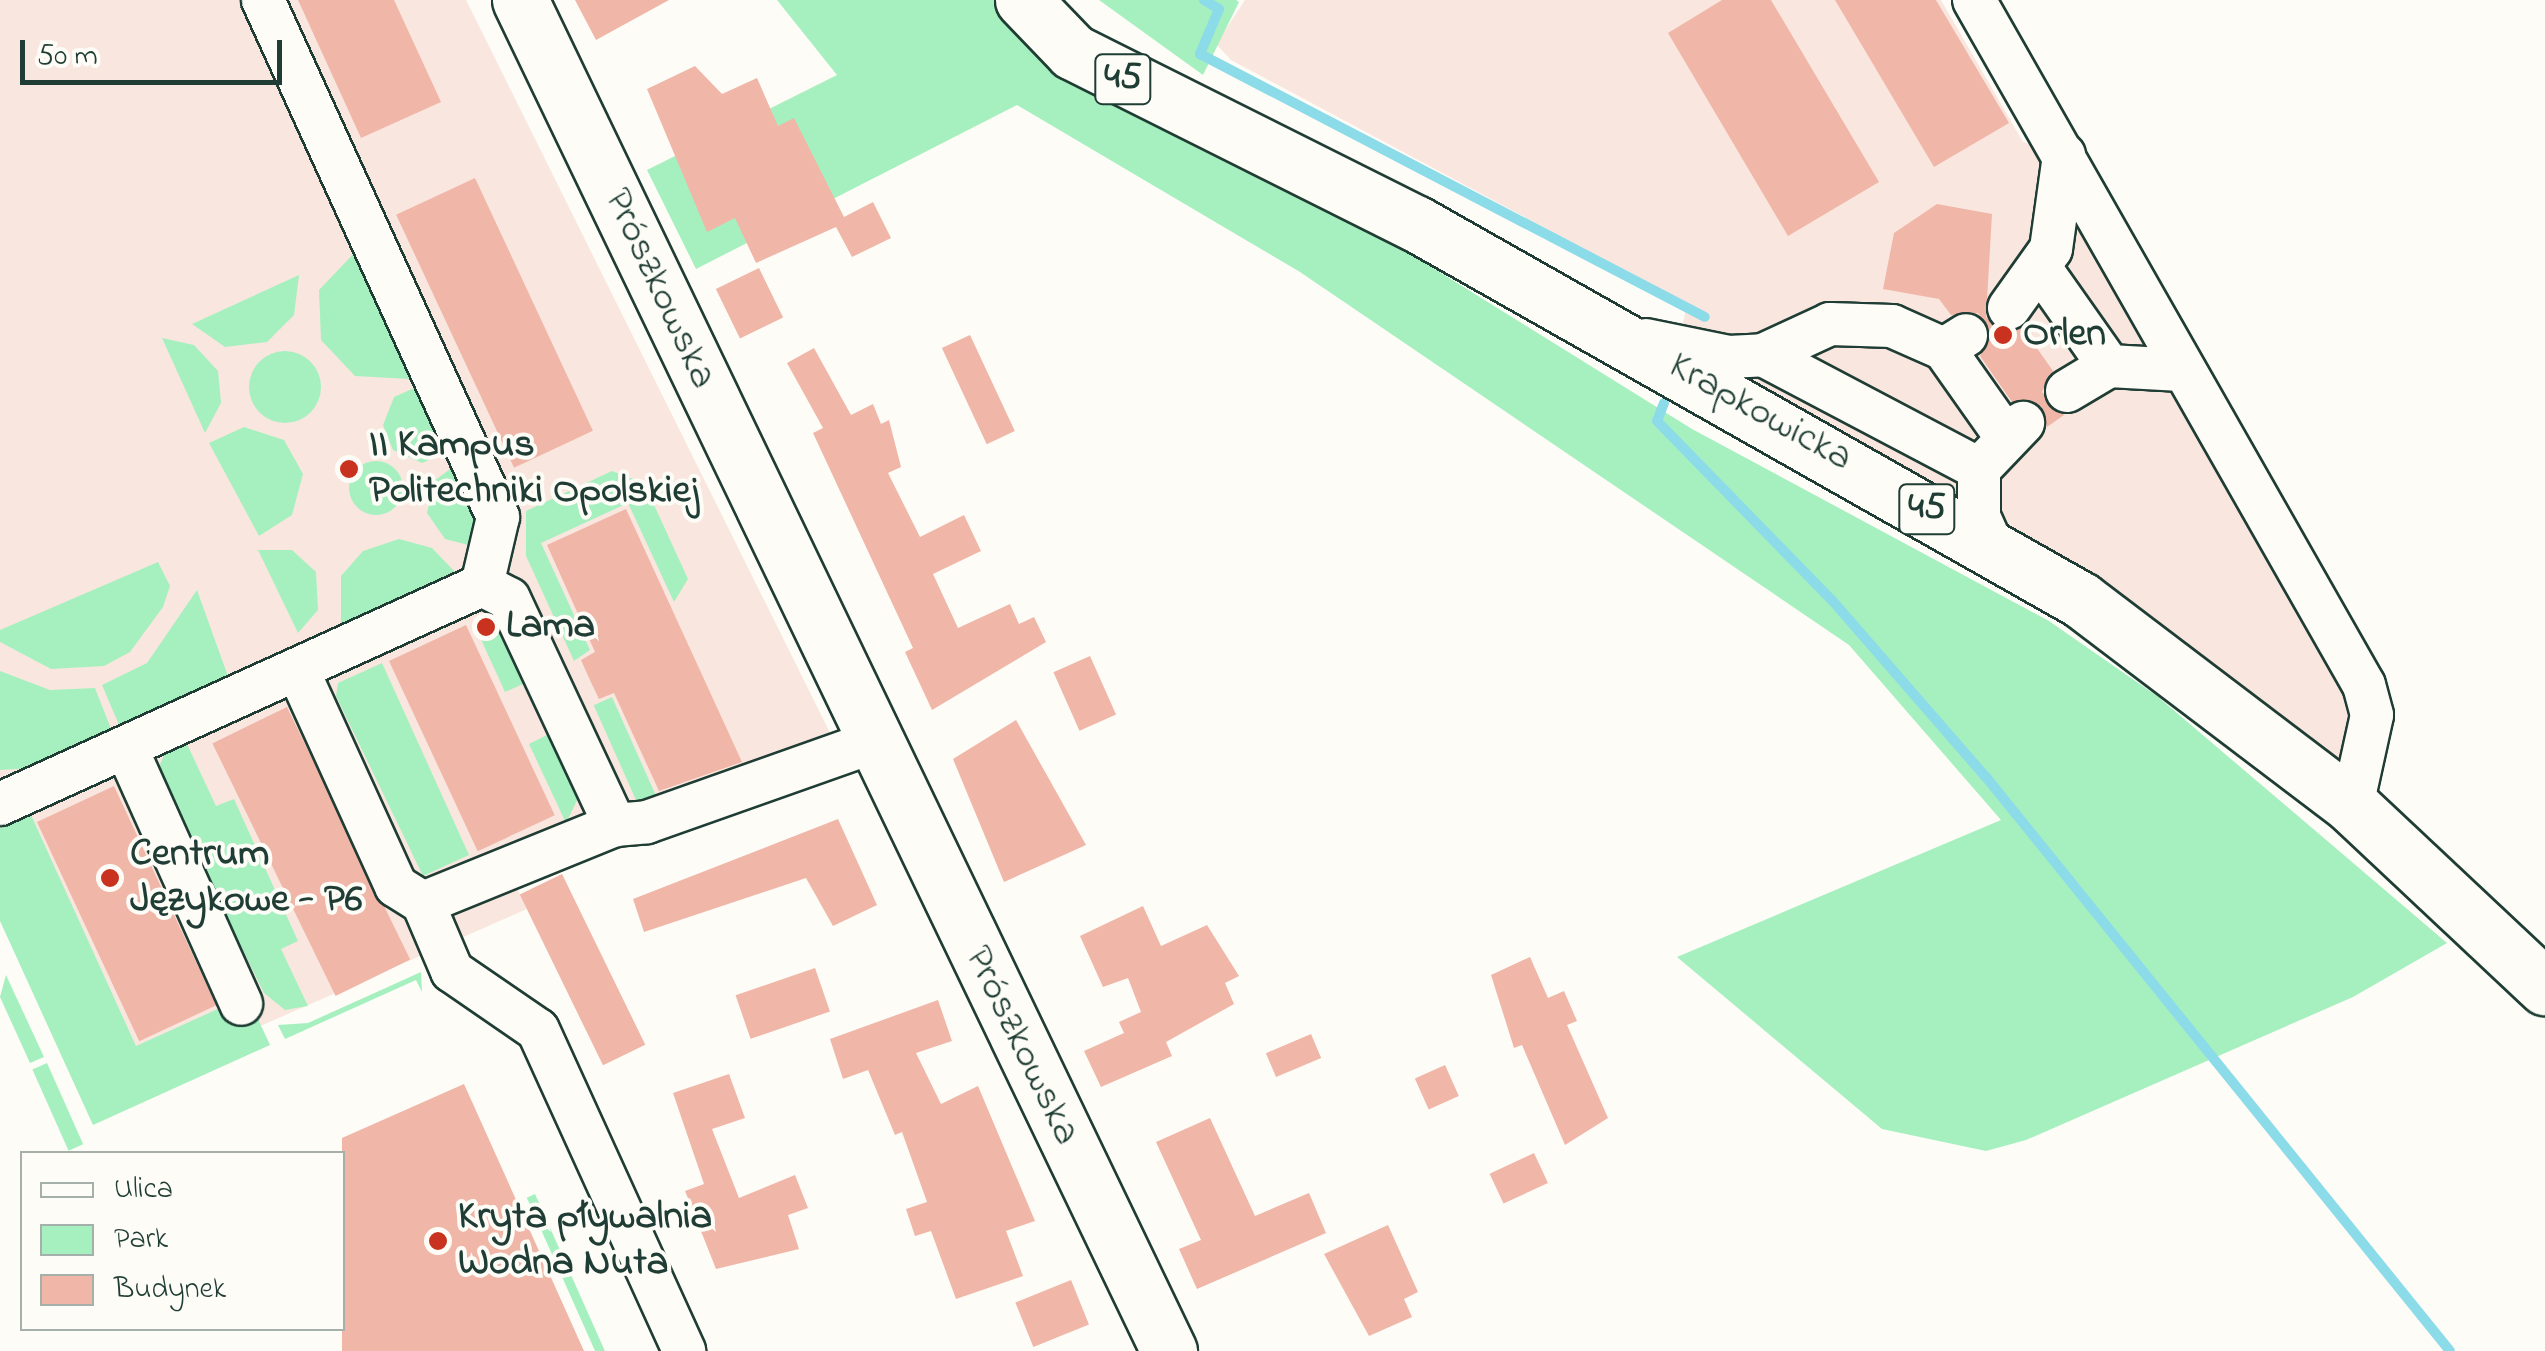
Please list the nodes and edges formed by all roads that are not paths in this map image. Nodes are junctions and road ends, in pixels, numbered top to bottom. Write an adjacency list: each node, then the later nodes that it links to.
1 (262, 0): 17 (street)
2 (520, 0): 19 (main road, Prószkowska)
3 (1023, 0): 6 (main road, Krapkowicka / 45)
4 (1069, 0): 6 (main road, Krapkowicka / 45)
5 (1974, 0): 7 (street)
6 (1240, 130): 10 (main road, Krapkowicka / 45)
7 (2064, 155): 8 (street); 13 (street)
8 (2043, 272): 9 (street); 12 (street)
9 (2009, 308)
10 (1602, 326): 11 (street); 16 (main road, Krapkowicka / 45)
11 (1763, 355): 15 (street); 15 (street)
12 (2109, 366): 13 (street); 14 (street)
13 (2181, 370): 22 (street)
14 (2067, 391)
15 (2002, 443): 16 (street)
16 (1993, 548): 22 (main road, Krapkowicka / 45)
17 (482, 585): 18 (street); 23 (street)
18 (300, 673): 20 (street); 24 (street)
19 (873, 742): 23 (street); 28 (main road, Prószkowska)
20 (128, 752): 21 (street); 26 (street)
21 (0, 804)
22 (2352, 806): 25 (main road, Krapkowicka / 45)
23 (615, 825): 24 (street)
24 (439, 900): 27 (street)
25 (2545, 987)
26 (241, 1004)
27 (684, 1351)
28 (1169, 1351)

